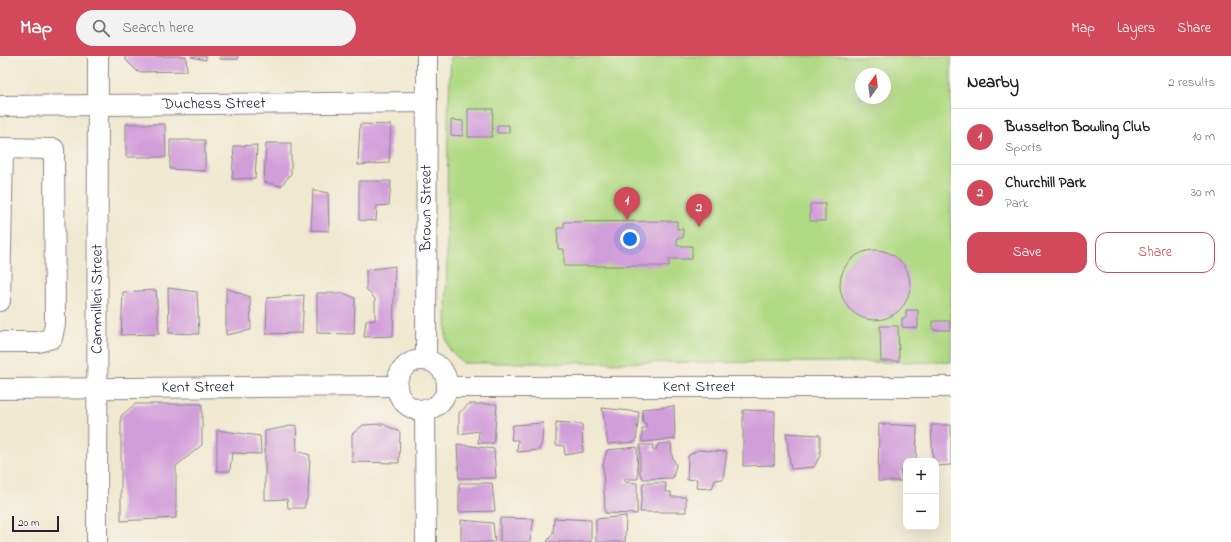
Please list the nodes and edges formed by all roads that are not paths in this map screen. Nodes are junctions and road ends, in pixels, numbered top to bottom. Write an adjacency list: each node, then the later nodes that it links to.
1 (98, 56): 4 (street, Cammilleri Street)
2 (427, 56): 3 (street, Brown Street)
3 (427, 102): 4 (street, Duchess Street); 9 (street, Brown Street)
4 (98, 105): 5 (street, Duchess Street); 14 (street, Cammilleri Street)
5 (0, 106)
6 (2, 148): 7 (street); 8 (street)
7 (0, 301)
8 (0, 342)
9 (426, 360): 10 (street); 11 (street)
10 (396, 386): 14 (street, Kent Street); 15 (street)
11 (447, 387): 12 (street, Kent Street); 15 (street)
12 (951, 387)
13 (0, 389): 14 (street, Kent Street)
14 (97, 390): 16 (street, Cammilleri Street)
15 (425, 410): 17 (street)
16 (97, 542)
17 (426, 542)

